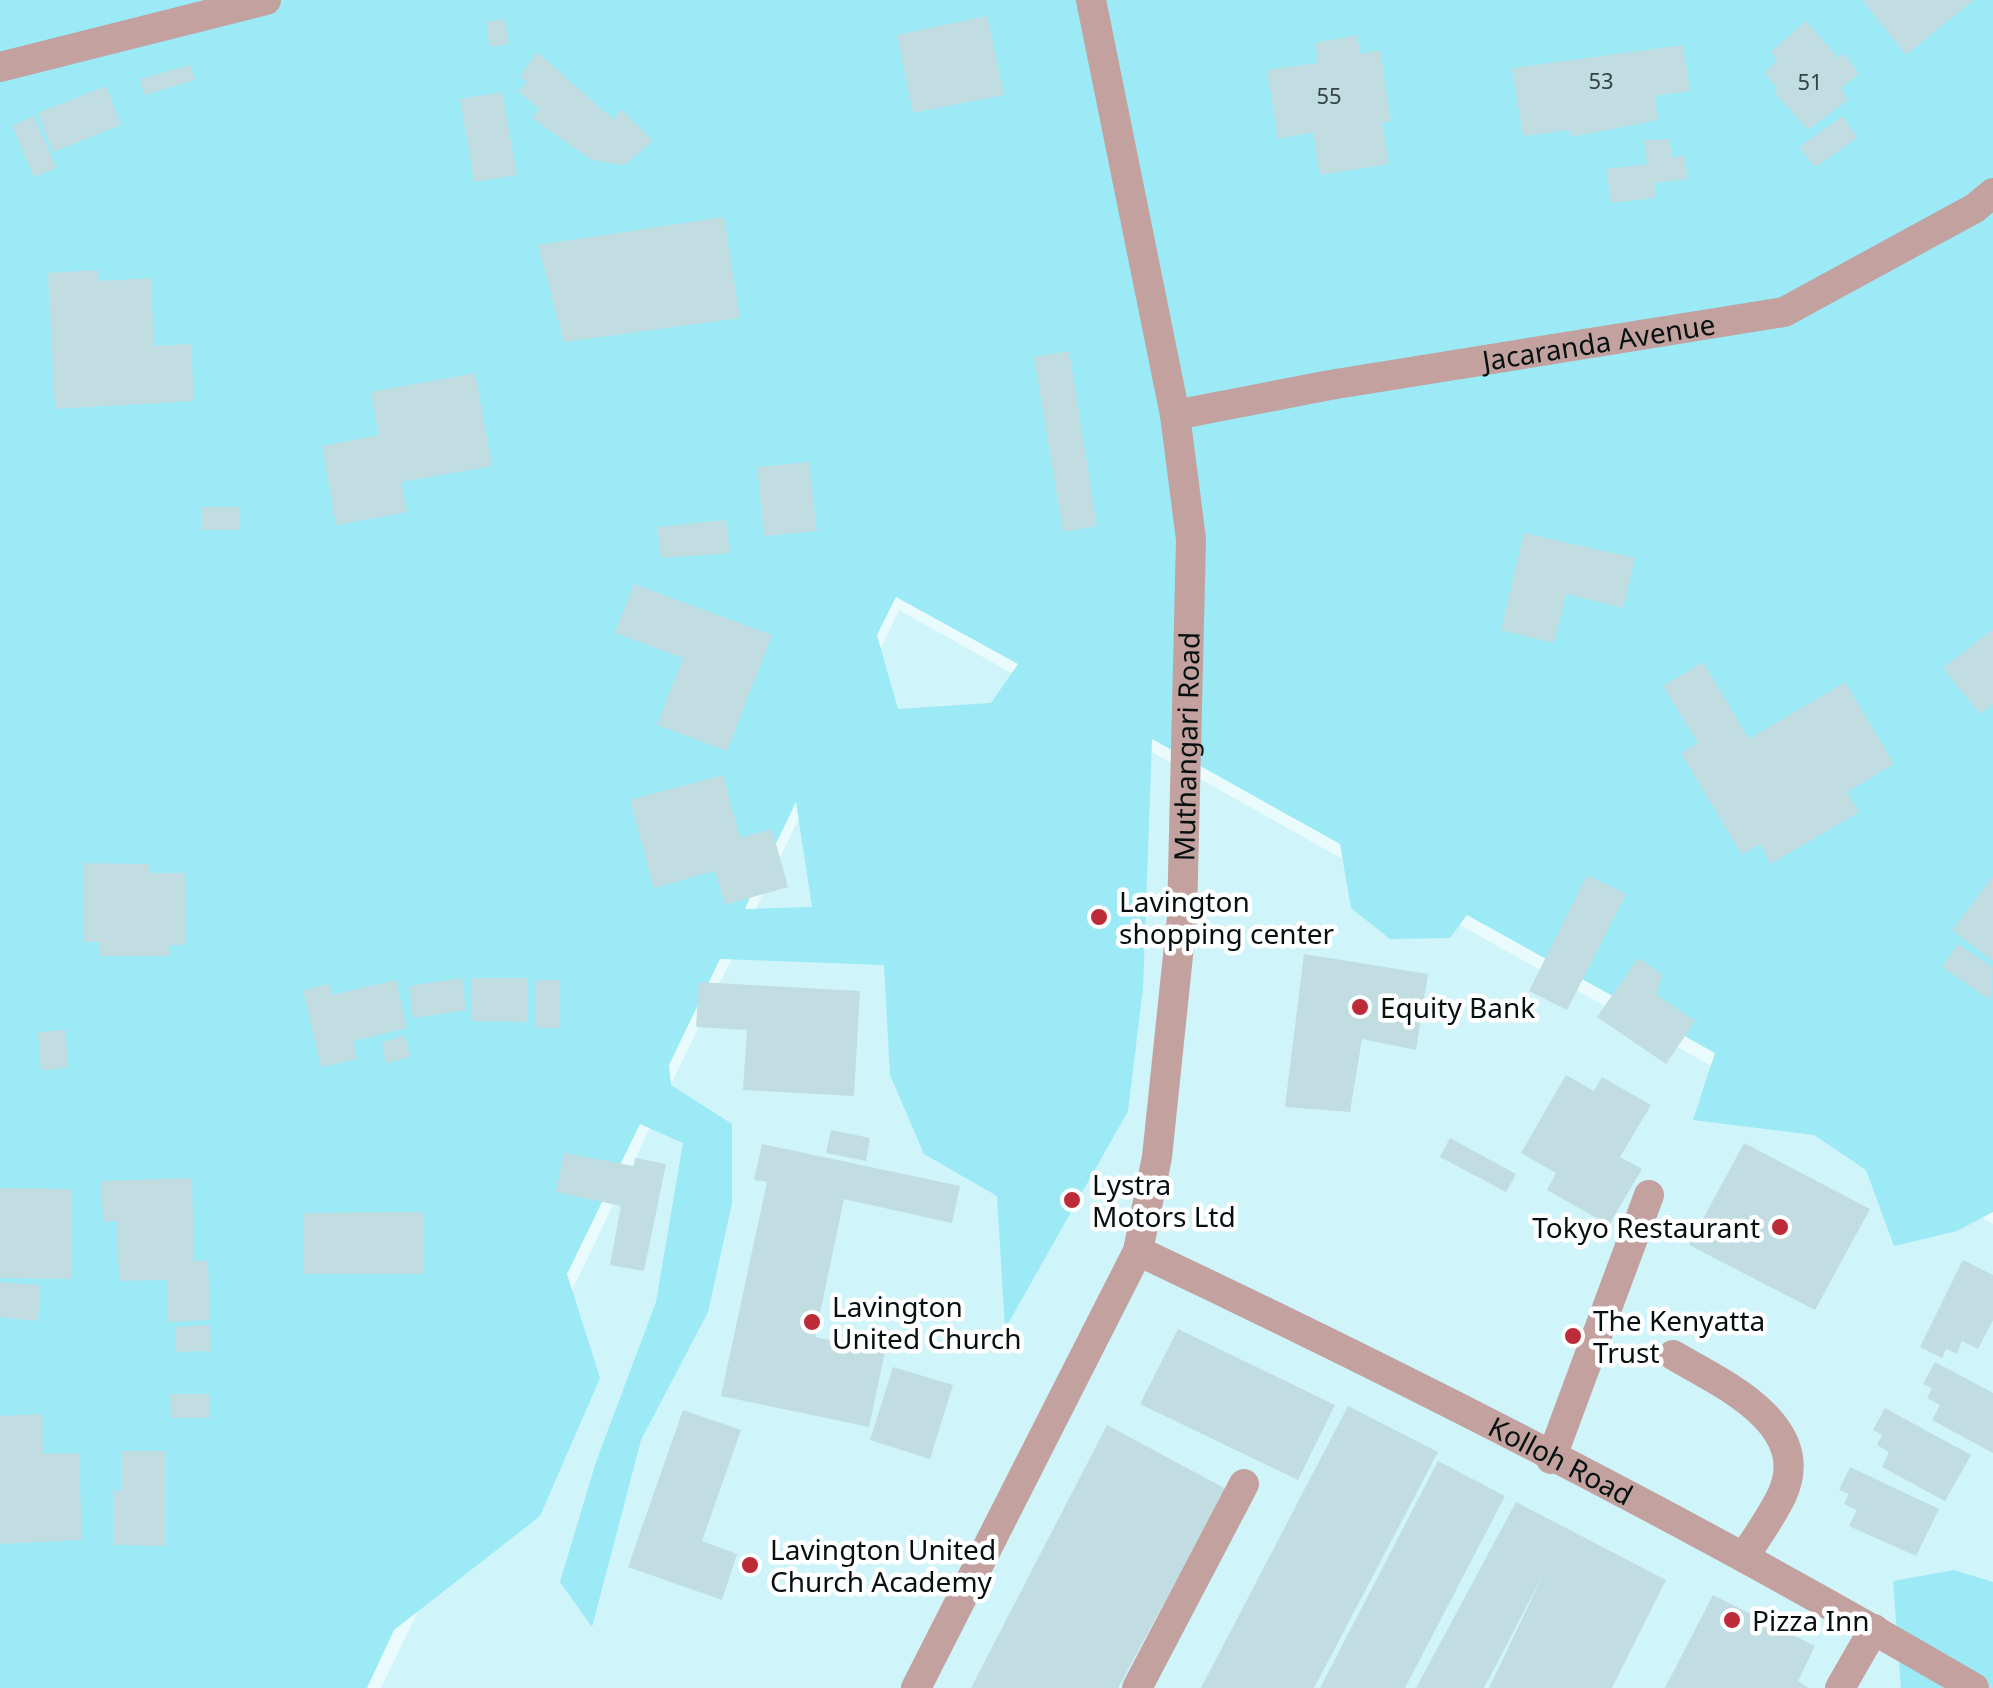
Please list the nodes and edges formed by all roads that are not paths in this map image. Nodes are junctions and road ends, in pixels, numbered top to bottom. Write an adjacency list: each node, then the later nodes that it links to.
1 (266, 0): 3 (street)
2 (1091, 0): 5 (street, Muthangari Road)
3 (0, 66)
4 (1993, 192): 5 (street, Jacaranda Avenue)
5 (1175, 416): 7 (street, Muthangari Road)
6 (1649, 1195): 9 (street)
7 (1138, 1250): 9 (street, Kolloh Road); 13 (street, Muthangari Road)
8 (1673, 1355): 11 (street)
9 (1551, 1459): 11 (street, Kolloh Road)
10 (1244, 1484): 14 (street)
11 (1745, 1556): 12 (street, Kolloh Road)
12 (1874, 1629): 15 (street); 16 (street, Kolloh Road)
13 (916, 1688)
14 (1136, 1688)
15 (1840, 1688)
16 (1974, 1688)

